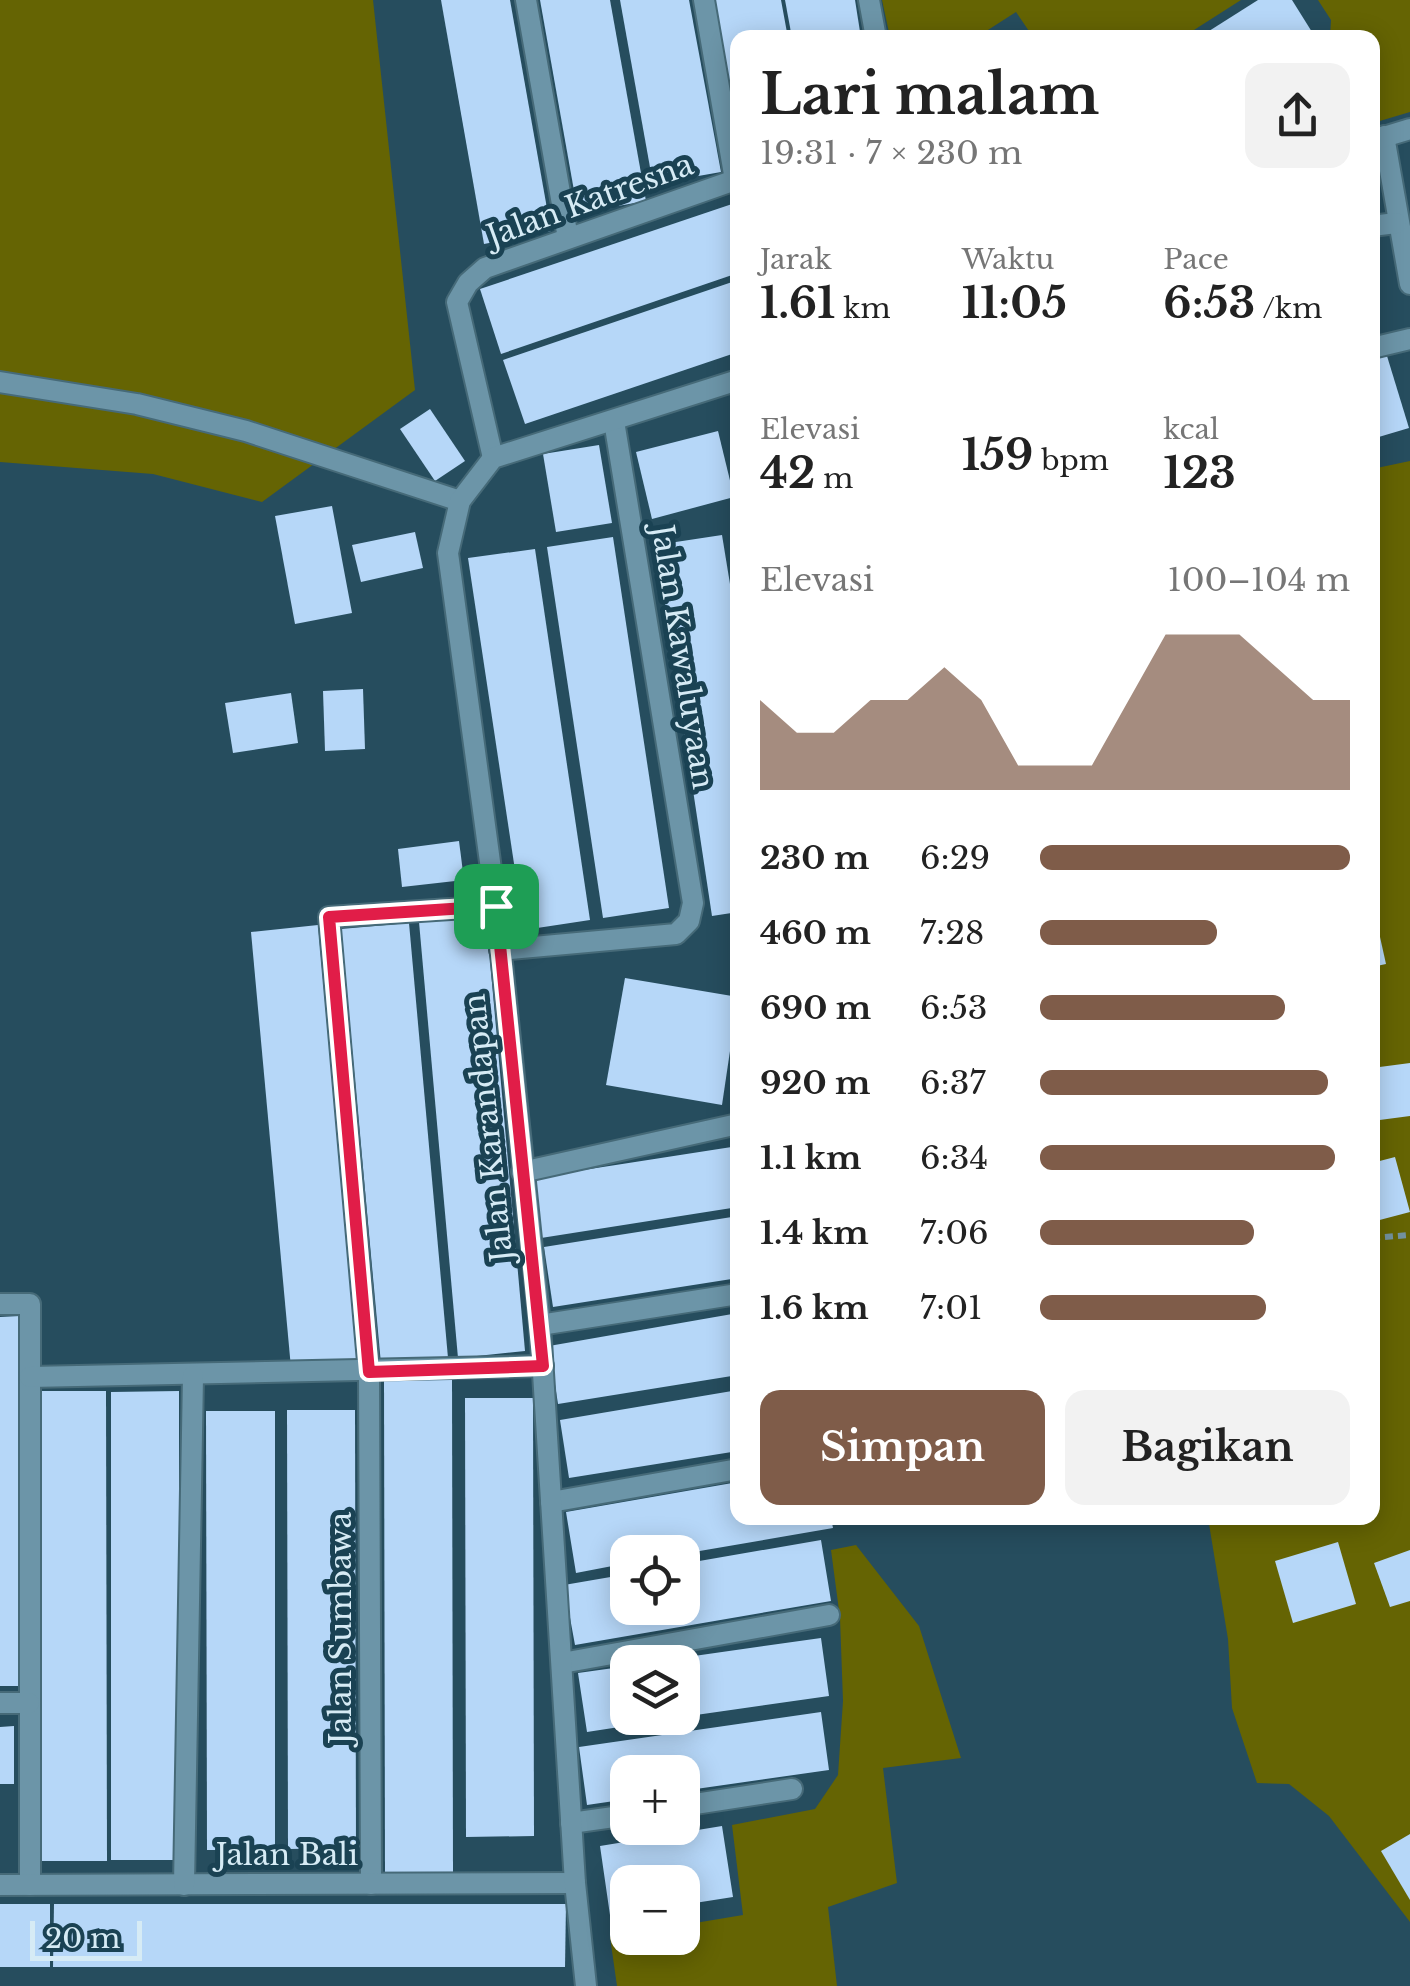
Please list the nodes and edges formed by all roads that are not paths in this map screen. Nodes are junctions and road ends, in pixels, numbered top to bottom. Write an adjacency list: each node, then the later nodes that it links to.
1 (526, 0): 12 (street)
2 (704, 0): 7 (street)
3 (869, 0): 4 (street)
4 (875, 30)
5 (1410, 128): 6 (street)
6 (1380, 137)
7 (730, 146)
8 (1380, 147): 10 (street)
9 (730, 182): 12 (street, Jalan Katresna)
10 (1396, 223): 11 (street); 13 (street)
11 (1380, 225)
12 (568, 238): 19 (street, Jalan Katresna)
13 (1410, 284)
14 (1410, 340): 15 (street)
15 (1380, 346)
16 (0, 382): 20 (street)
17 (730, 383): 18 (street)
18 (614, 421): 19 (street); 22 (street, Jalan Kawaluyaan)
19 (493, 458): 20 (street, Jalan Karandapan)
20 (460, 501): 21 (street, Jalan Karandapan)
21 (496, 906): 22 (street, Jalan Karandapan); 29 (street, Jalan Sumbawa)
22 (500, 950): 24 (street, Jalan Karandapan)
23 (730, 1126): 24 (street)
24 (522, 1172): 27 (street, Jalan Karandapan)
25 (730, 1295): 27 (street)
26 (0, 1304): 31 (street)
27 (540, 1325): 28 (street, Jalan Karandapan)
28 (543, 1366): 29 (street); 33 (street, Jalan Karandapan)
29 (369, 1372): 30 (street); 43 (street, Jalan Sumbawa)
30 (193, 1376): 31 (street); 45 (street)
31 (30, 1377): 37 (street)
32 (730, 1470): 33 (street)
33 (552, 1502): 35 (street, Jalan Karandapan)
34 (829, 1615): 35 (street)
35 (562, 1662): 41 (street, Jalan Karandapan)
36 (0, 1703): 37 (street)
37 (28, 1703): 44 (street)
38 (792, 1790): 39 (street)
39 (700, 1803)
40 (610, 1817): 41 (street)
41 (571, 1823): 42 (street, Jalan Karandapan)
42 (575, 1883): 43 (street, Jalan Bali); 47 (street, Jalan Karandapan)
43 (371, 1884): 45 (street, Jalan Bali)
44 (30, 1885): 45 (street, Jalan Bali); 46 (street, Jalan Bali)
45 (184, 1885)
46 (0, 1886)
47 (586, 1986)

